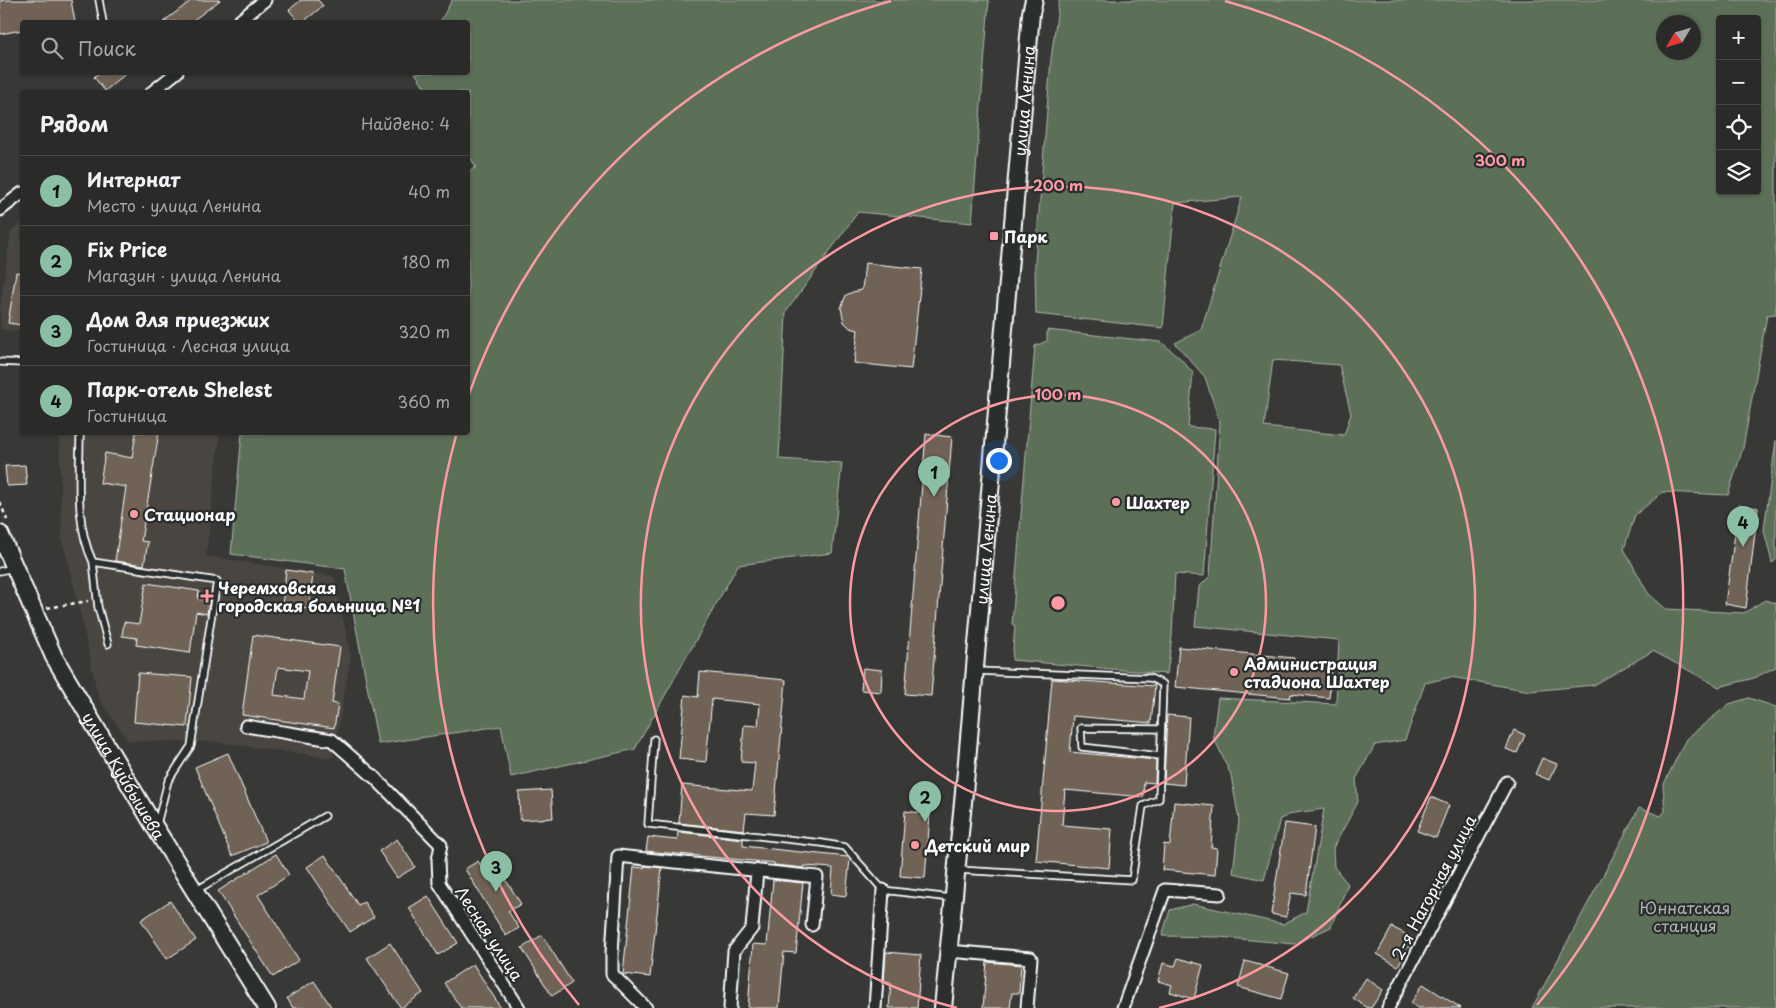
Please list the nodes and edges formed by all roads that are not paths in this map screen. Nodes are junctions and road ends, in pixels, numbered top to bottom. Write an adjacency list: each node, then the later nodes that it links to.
1 (99, 0): 4 (lane)
2 (265, 0): 5 (street)
3 (1034, 0): 17 (main road, улица Ленина)
4 (103, 20)
5 (240, 20)
6 (173, 75): 7 (street)
7 (154, 90)
8 (20, 195): 9 (street)
9 (0, 210)
10 (0, 362): 11 (lane)
11 (20, 363)
12 (80, 435): 14 (lane)
13 (0, 534): 15 (main road, улица Куйбышева)
14 (93, 562): 16 (lane); 24 (lane)
15 (7, 569): 24 (main road, улица Куйбышева)
16 (108, 644)
17 (974, 671): 19 (lane); 25 (main road, улица Ленина)
18 (246, 726): 34 (street, Лесная улица)
19 (1161, 729): 21 (lane); 21 (lane)
20 (654, 738): 27 (lane)
21 (1160, 756): 25 (lane)
22 (1507, 782): 41 (street, 2-я Нагорная улица)
23 (325, 816): 28 (lane)
24 (156, 828): 28 (main road, улица Куйбышева)
25 (956, 870): 30 (main road, улица Ленина)
26 (757, 871): 31 (street); 35 (street); 36 (street)
27 (883, 890): 30 (lane); 37 (street)
28 (195, 891): 33 (main road, улица Куйбышева)
29 (1220, 894): 40 (street)
30 (954, 898): 32 (main road, улица Ленина)
31 (812, 925)
32 (949, 951): 38 (main road, улица Ленина); 39 (street)
33 (267, 1008)
34 (519, 1008)
35 (646, 1008)
36 (730, 1008)
37 (875, 1008)
38 (943, 1008)
39 (1027, 1008)
40 (1123, 1008)
41 (1388, 1008)

